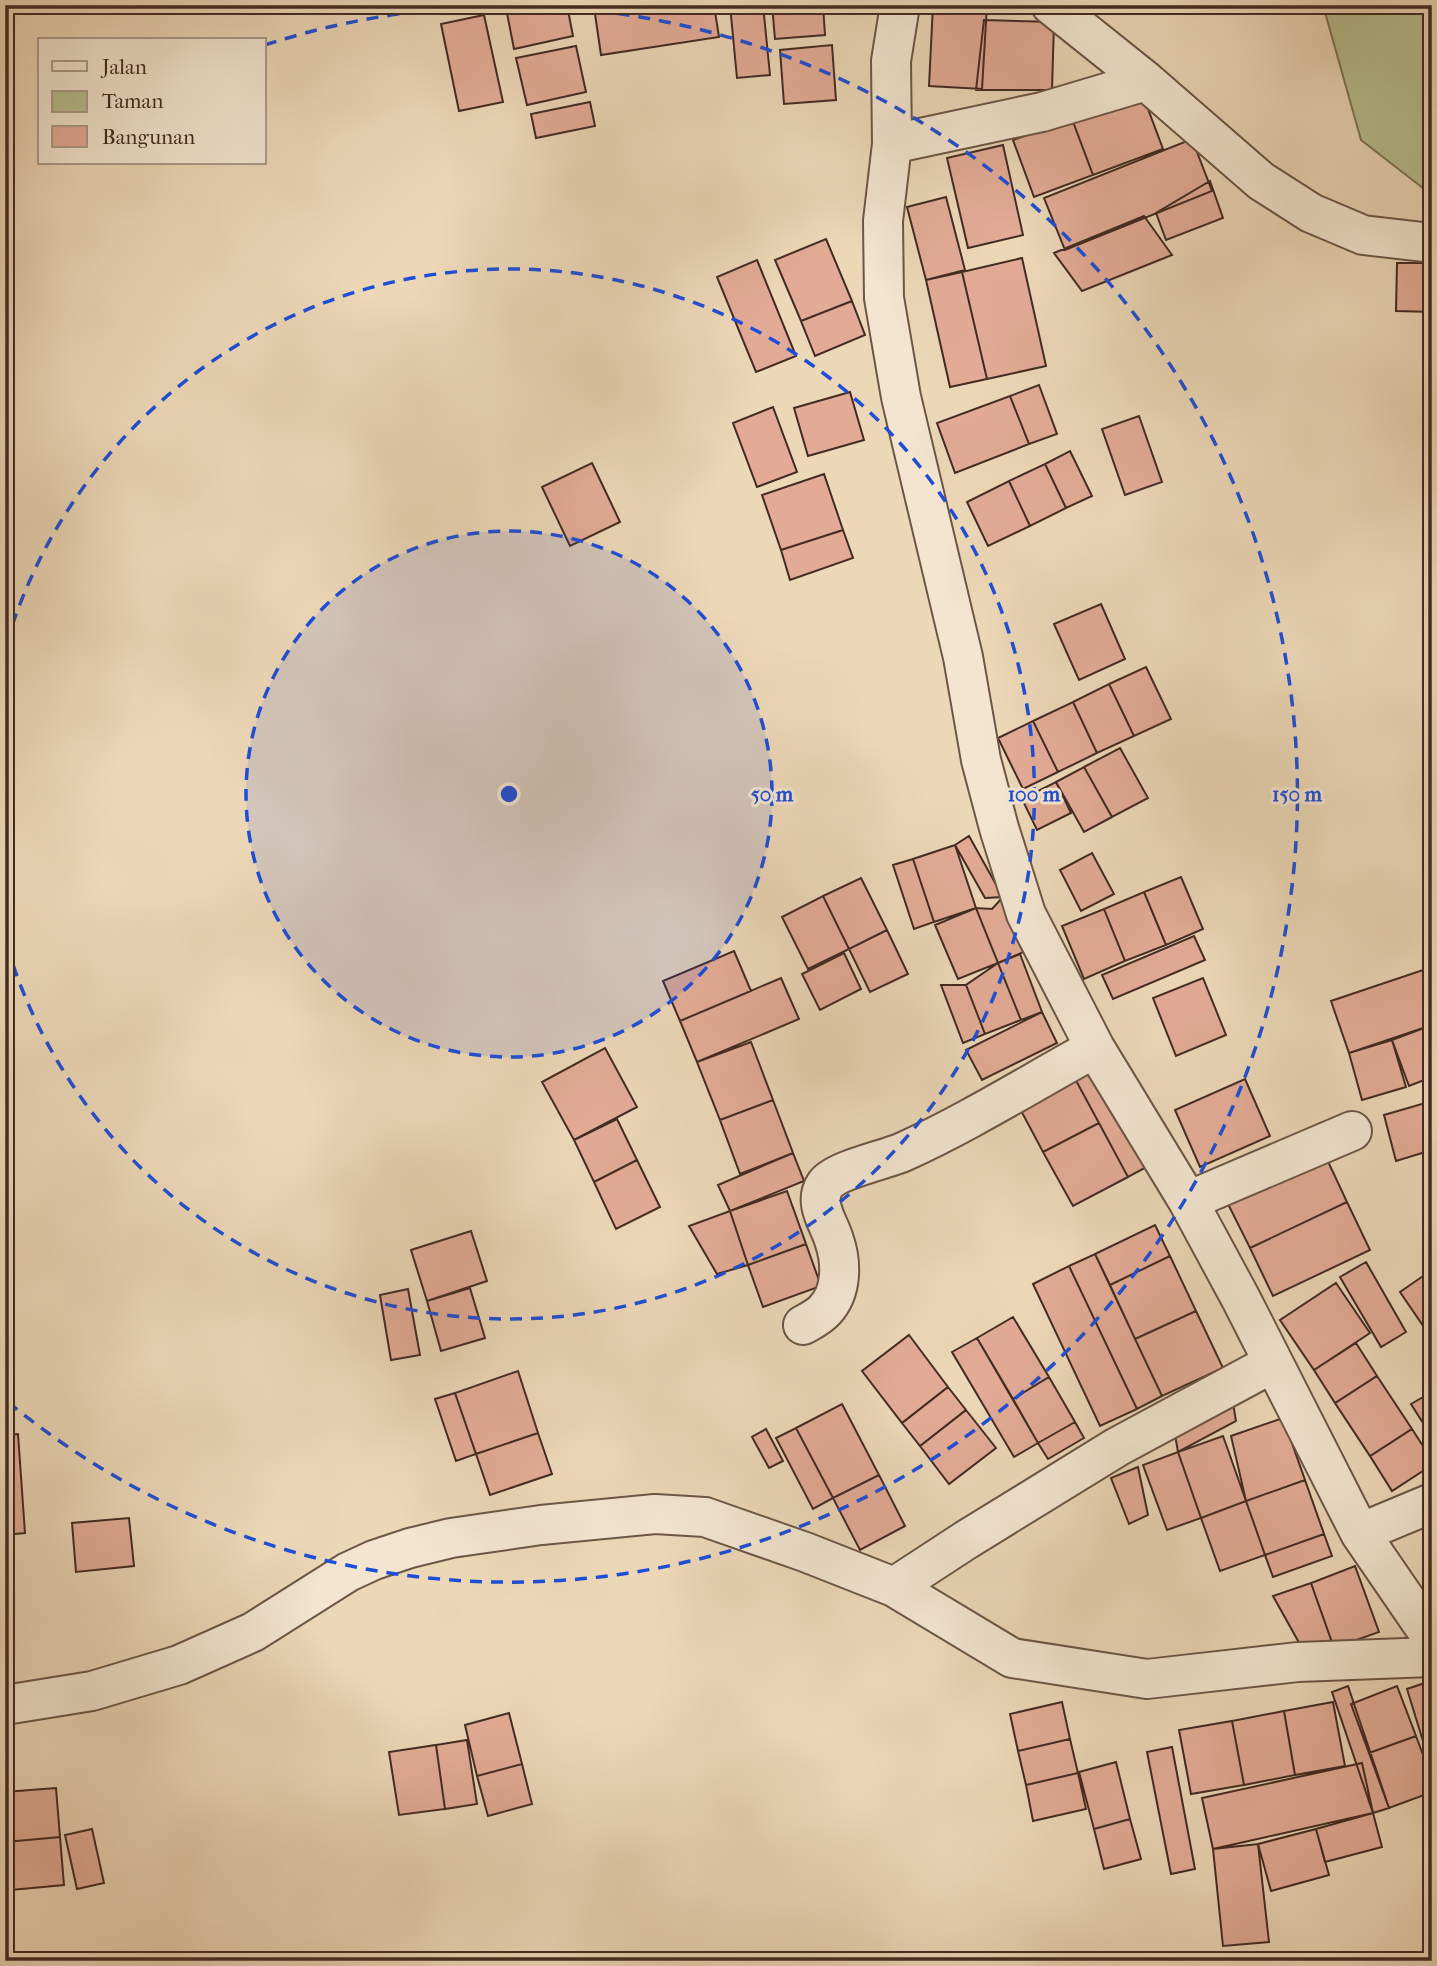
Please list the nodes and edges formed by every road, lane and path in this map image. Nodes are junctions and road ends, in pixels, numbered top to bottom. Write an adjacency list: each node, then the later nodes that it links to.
1 (900, 5): 4 (street)
2 (1051, 5): 3 (street)
3 (1146, 81): 4 (street); 5 (street)
4 (892, 144): 6 (street)
5 (1432, 243)
6 (1095, 1048): 8 (street); 9 (street)
7 (1352, 1130): 8 (street)
8 (1188, 1201): 10 (street)
9 (803, 1325)
10 (1273, 1363): 12 (street); 13 (street)
11 (1432, 1503): 12 (street)
12 (1360, 1534): 14 (street)
13 (894, 1587): 15 (street); 16 (street)
14 (1432, 1638)
15 (1432, 1657)
16 (5, 1705)

